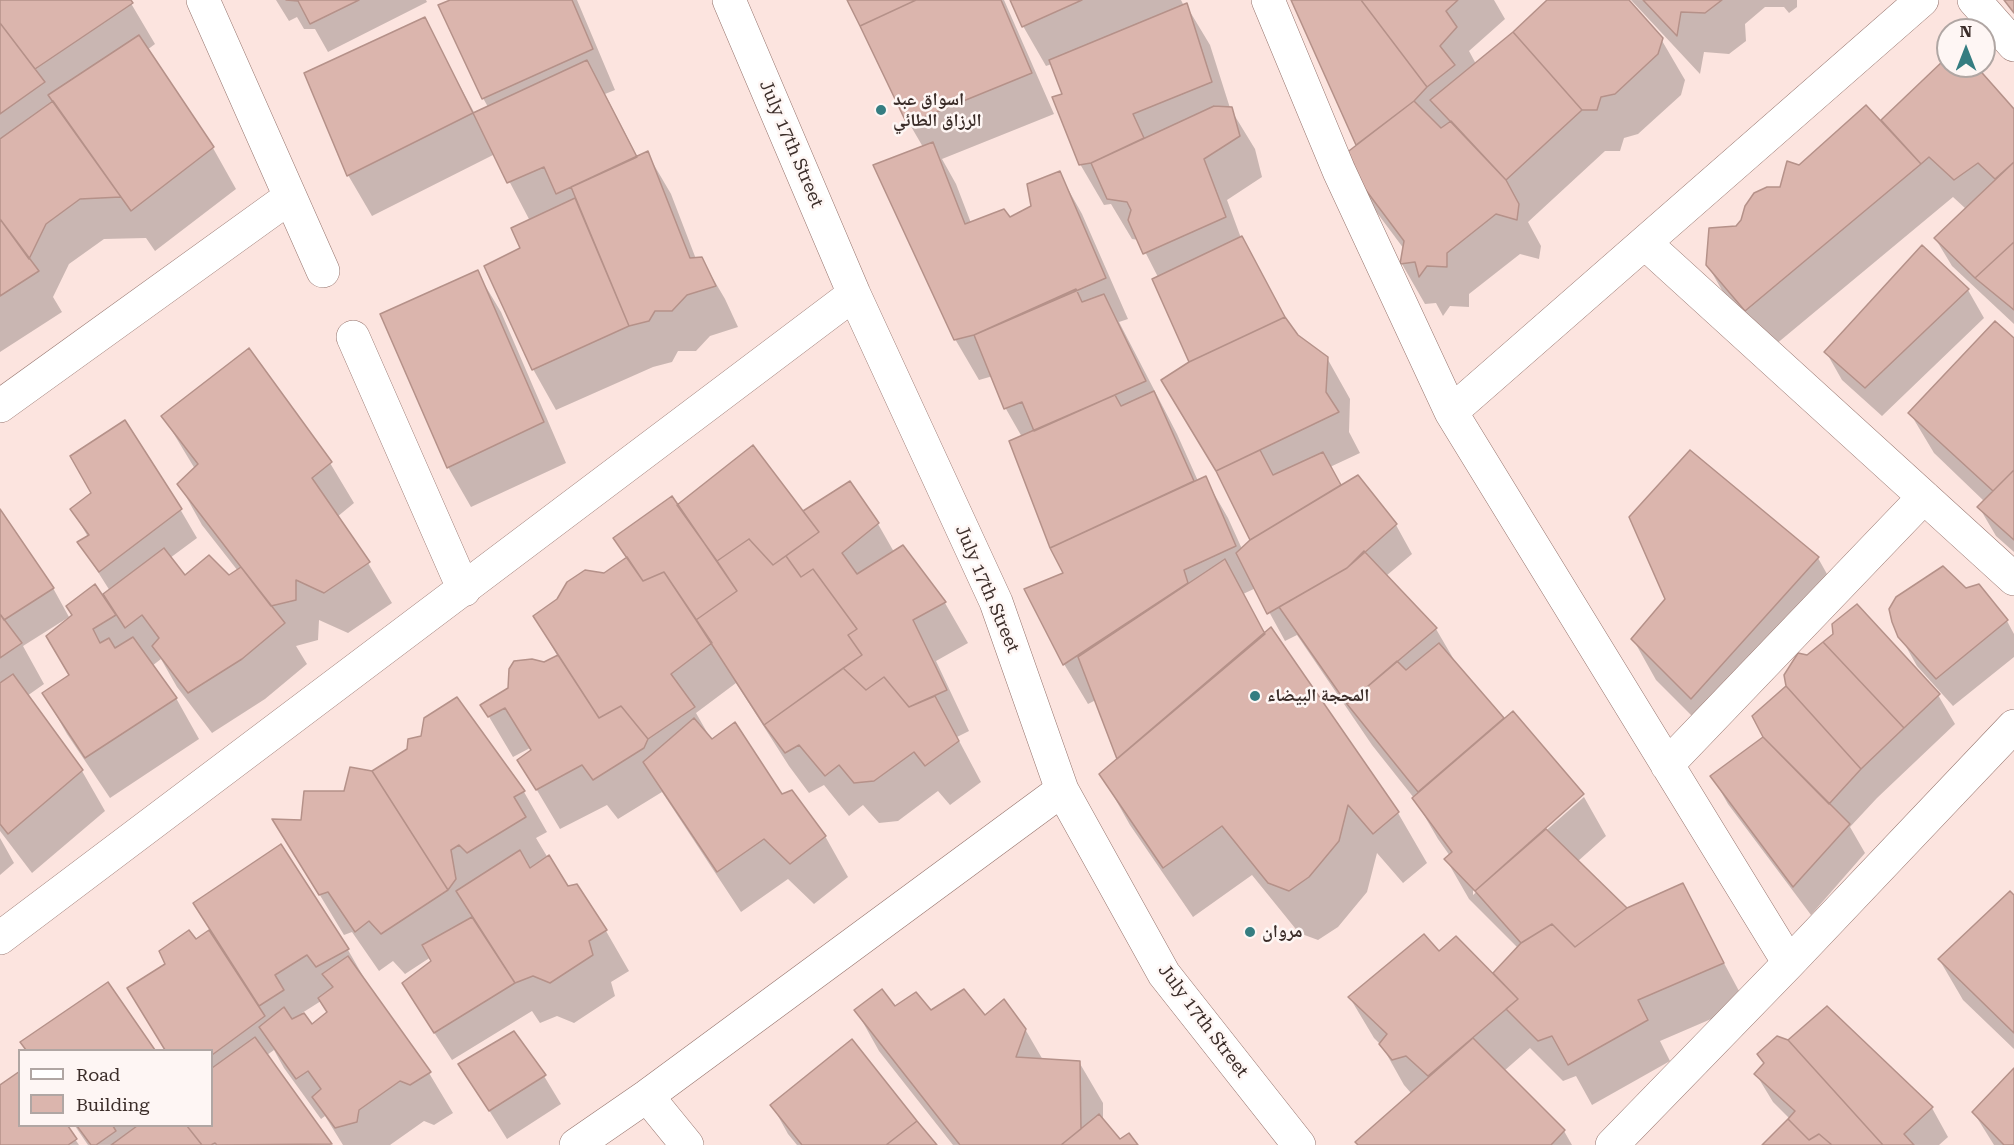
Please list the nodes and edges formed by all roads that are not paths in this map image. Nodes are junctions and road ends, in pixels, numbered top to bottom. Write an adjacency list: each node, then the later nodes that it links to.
1 (203, 0): 7 (street)
2 (729, 0): 10 (street, July 17th Street)
3 (1268, 0): 13 (street)
4 (1922, 0): 8 (street)
5 (1974, 0): 6 (street)
6 (2014, 45)
7 (290, 197): 9 (street); 12 (street)
8 (1645, 243): 13 (street); 14 (street)
9 (323, 271)
10 (854, 294): 16 (street); 19 (street, July 17th Street)
11 (353, 337): 16 (street)
12 (0, 406)
13 (1451, 412): 18 (street)
14 (1924, 497): 15 (street); 18 (street)
15 (2014, 579)
16 (464, 590): 20 (street)
17 (2014, 726): 21 (street)
18 (1667, 765): 21 (street)
19 (1062, 790): 22 (street); 25 (street, July 17th Street)
20 (0, 938)
21 (1790, 963): 26 (street)
22 (647, 1096): 23 (street); 24 (street)
23 (576, 1145)
24 (687, 1145)
25 (1299, 1145)
26 (1612, 1145)

